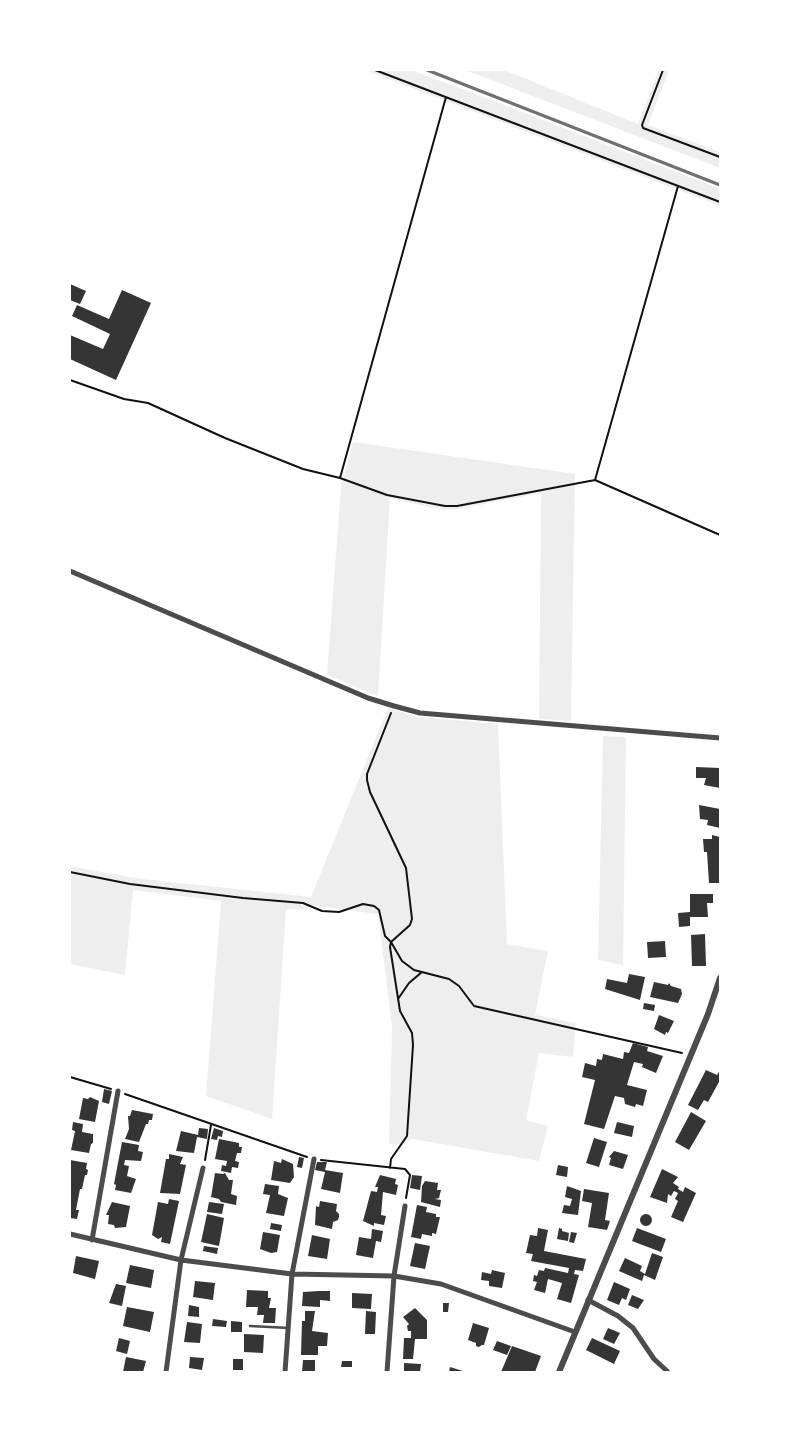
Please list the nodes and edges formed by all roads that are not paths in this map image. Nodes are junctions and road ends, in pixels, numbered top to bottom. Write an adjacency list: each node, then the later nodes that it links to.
1 (70, 571): 2 (street)
2 (720, 738)
3 (720, 978): 13 (street)
4 (118, 1091): 9 (street)
5 (314, 1160): 11 (street)
6 (203, 1168): 10 (street)
7 (405, 1206): 12 (street)
8 (70, 1234): 9 (street)
9 (92, 1240): 10 (street)
10 (181, 1260): 11 (street); 17 (street)
11 (292, 1274): 12 (street); 15 (street)
12 (394, 1276): 16 (street); 19 (street)
13 (588, 1300): 16 (street); 21 (street)
14 (250, 1326): 15 (lane)
15 (289, 1328): 18 (street)
16 (575, 1332): 20 (street)
17 (166, 1372)
18 (285, 1372)
19 (387, 1372)
20 (559, 1372)
21 (668, 1372)

